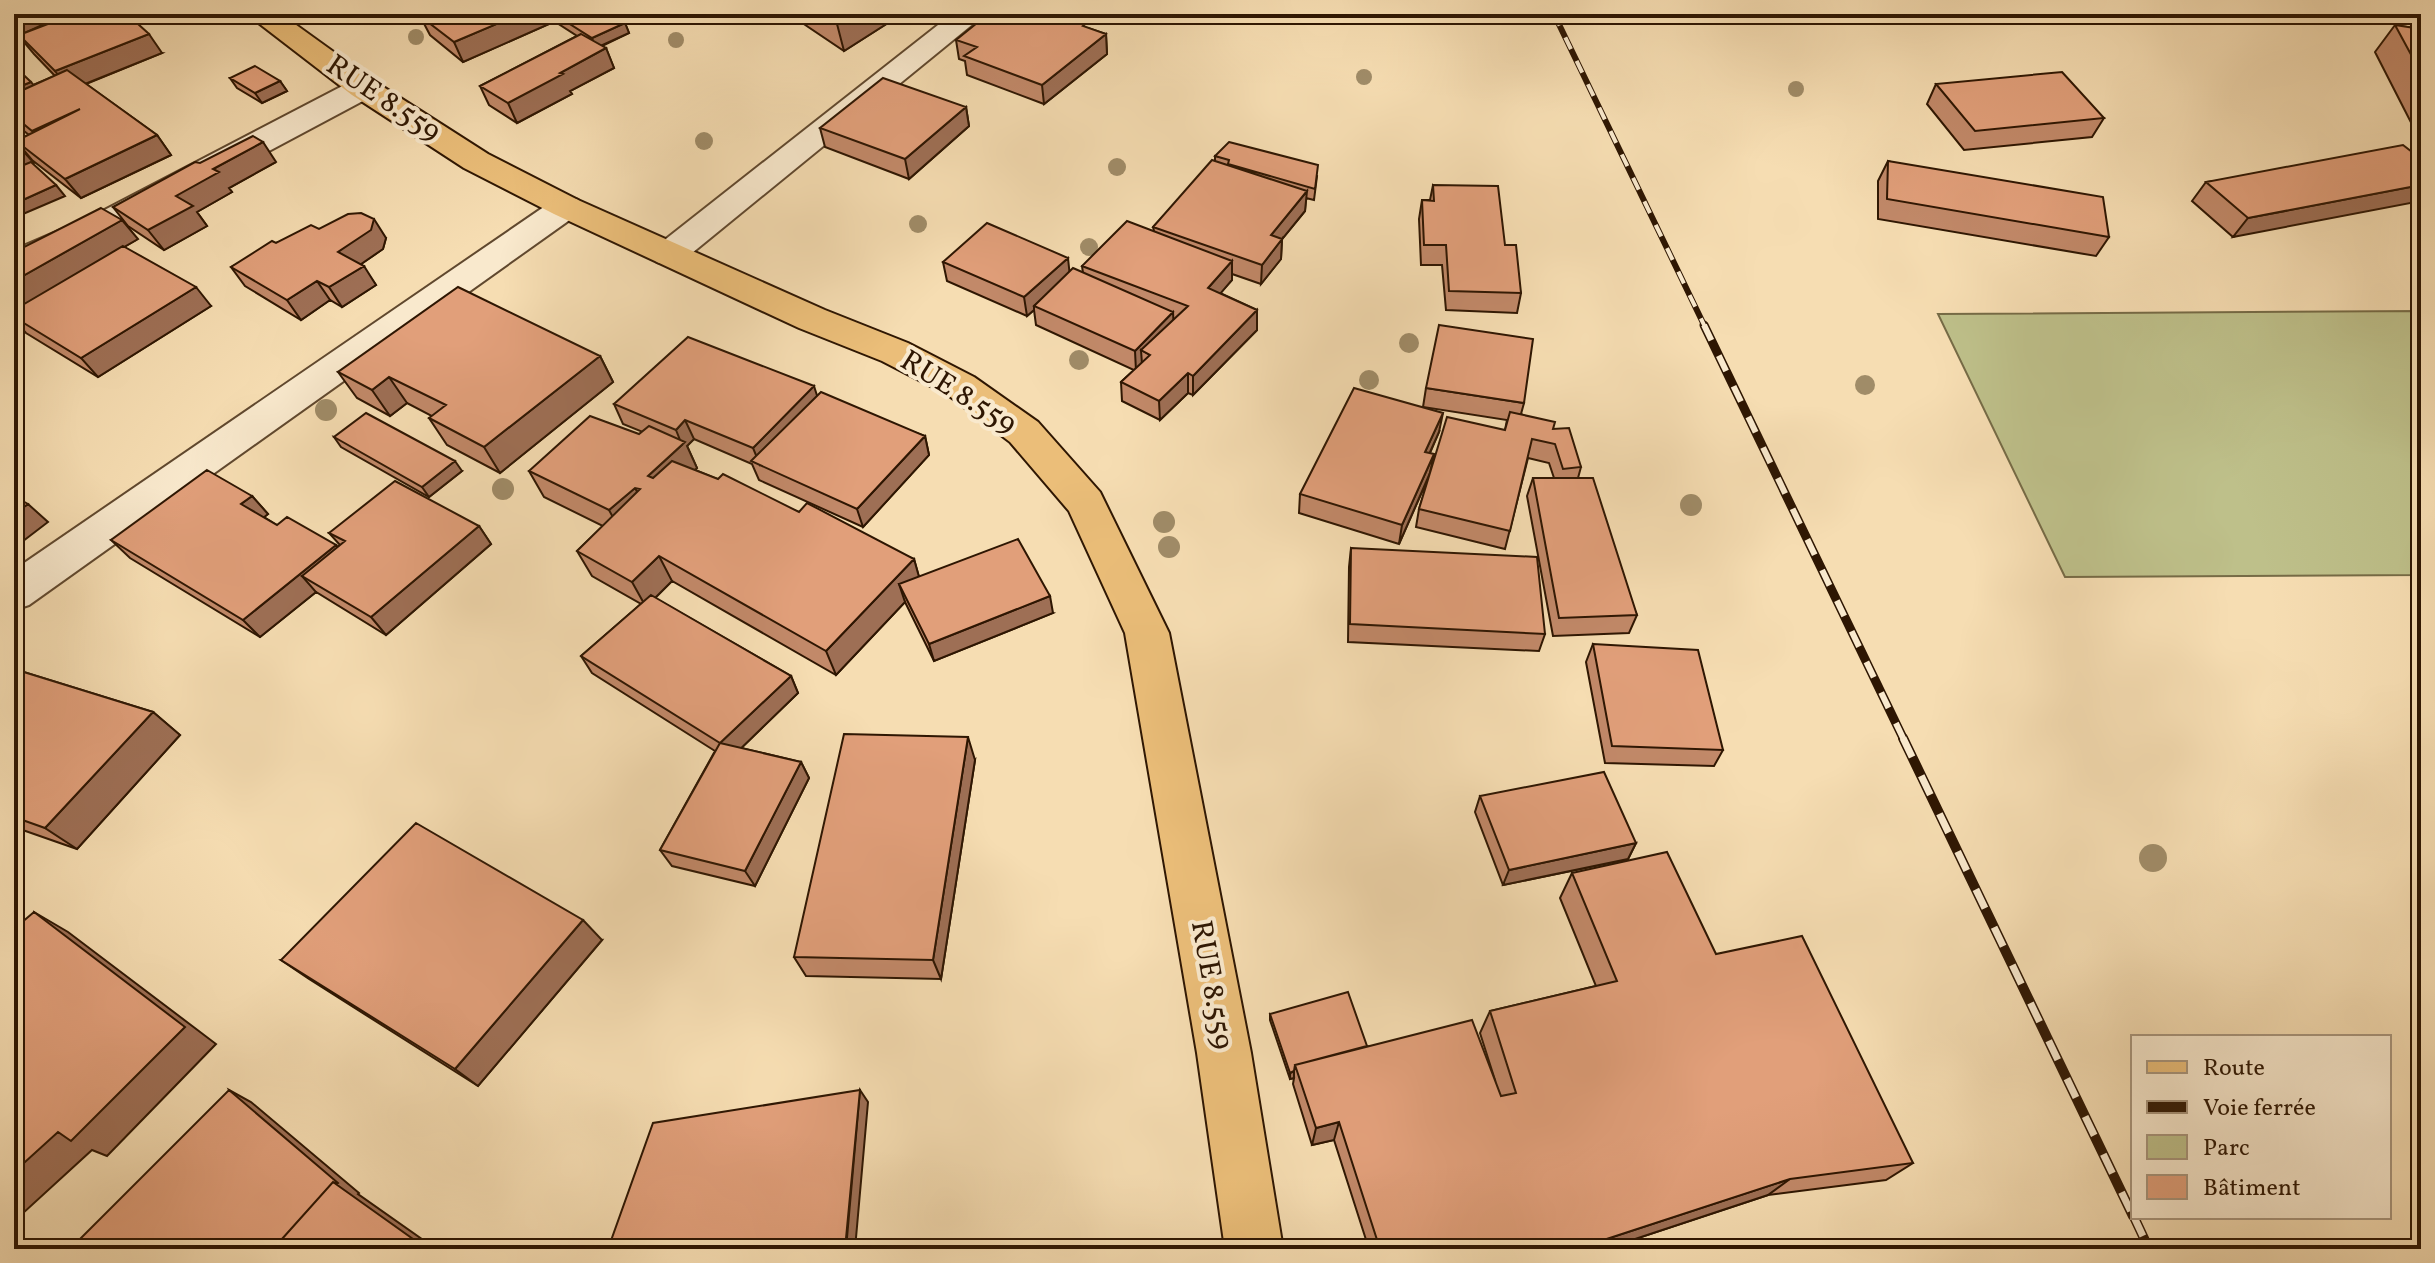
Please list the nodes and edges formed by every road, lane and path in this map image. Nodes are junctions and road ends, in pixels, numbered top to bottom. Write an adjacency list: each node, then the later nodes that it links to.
1 (262, 14): 3 (main road, RUE 8.559)
2 (970, 14): 5 (street)
3 (363, 88): 4 (main road, RUE 8.559); 6 (street)
4 (566, 207): 5 (main road, RUE 8.559); 7 (street)
5 (669, 254): 8 (main road, RUE 8.559)
6 (14, 263)
7 (14, 593)
8 (1254, 1249)

